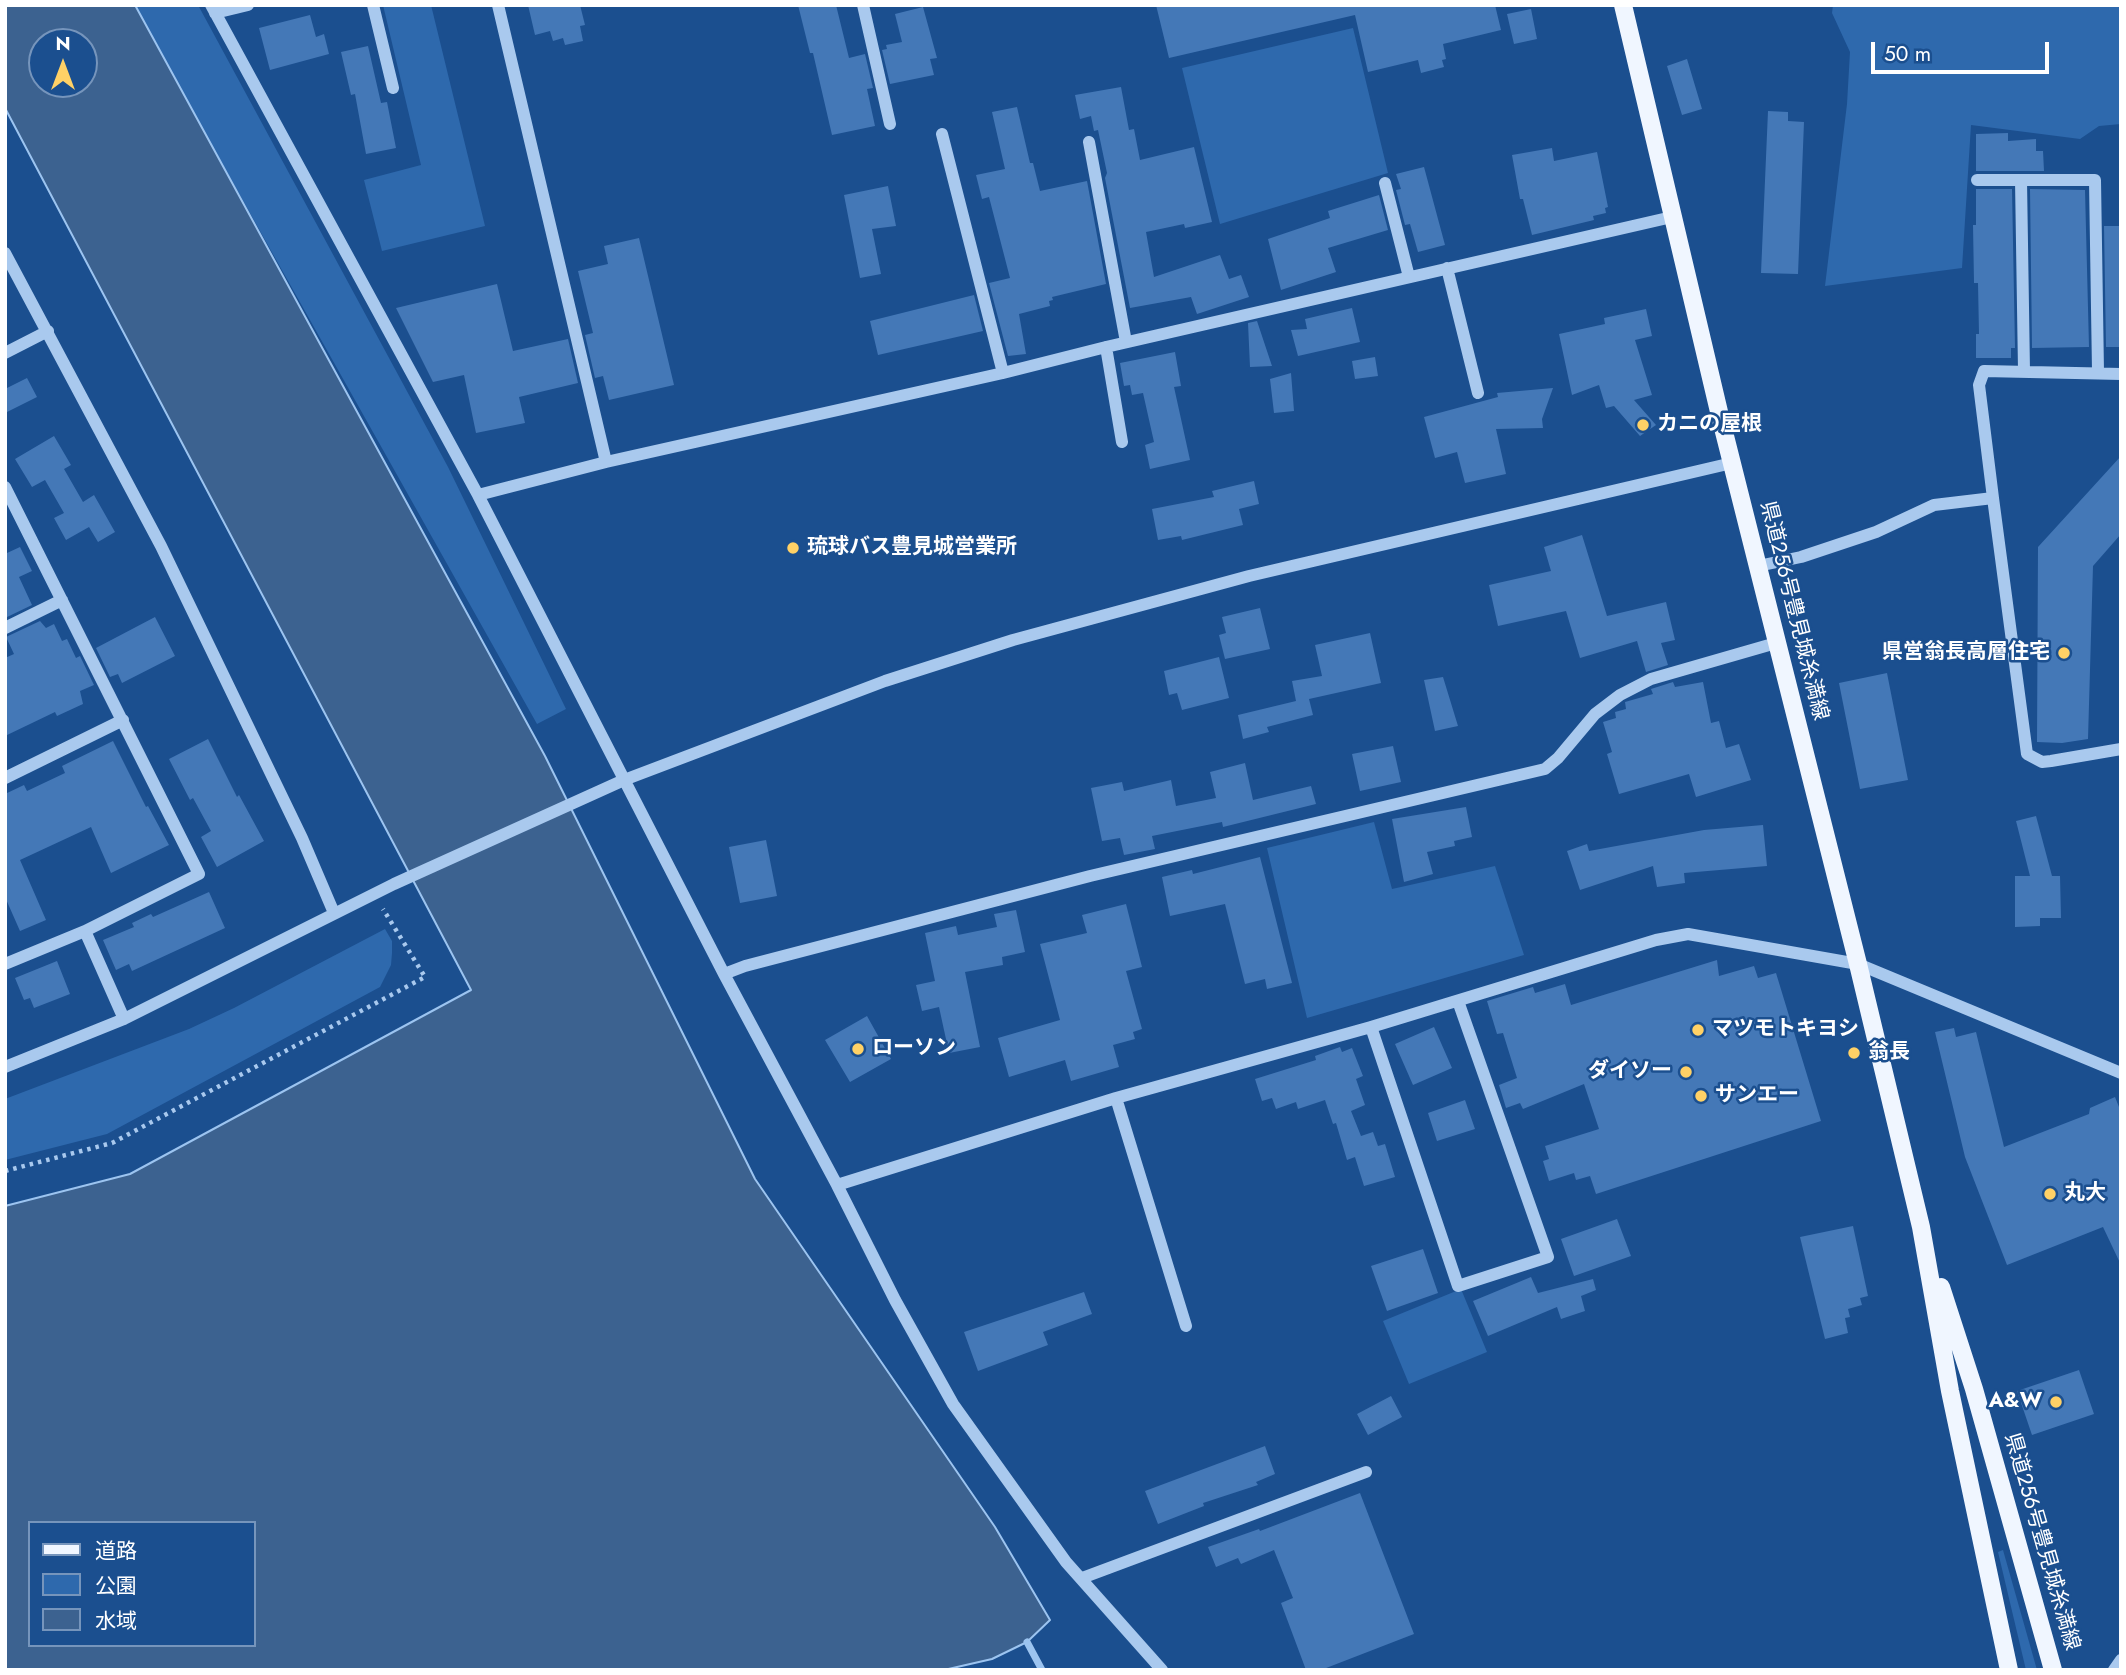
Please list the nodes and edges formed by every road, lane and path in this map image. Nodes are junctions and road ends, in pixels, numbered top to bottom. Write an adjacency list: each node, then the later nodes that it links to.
1 (248, 5): 6 (street)
2 (373, 5): 7 (street)
3 (498, 5): 28 (street)
4 (863, 5): 8 (street)
5 (1623, 5): 14 (main road, 県道256号豊見城糸満線)
6 (213, 9): 31 (street)
7 (393, 88)
8 (890, 124)
9 (942, 134): 24 (street)
10 (1089, 142): 19 (street)
11 (1978, 180): 12 (street)
12 (2021, 180): 22 (street); 23 (street)
13 (1385, 183): 17 (street)
14 (1672, 217): 16 (street); 29 (main road, 県道256号豊見城糸満線)
15 (5, 253): 18 (street)
16 (1447, 268): 17 (street); 26 (street)
17 (1409, 276): 19 (street)
18 (48, 331): 21 (street); 42 (street)
19 (1126, 342): 20 (street)
20 (1106, 347): 24 (street); 27 (street)
21 (5, 354)
22 (2024, 371): 23 (street); 32 (street)
23 (2098, 372): 25 (street)
24 (1003, 373): 28 (street)
25 (2121, 374)
26 (1478, 393)
27 (1122, 442)
28 (606, 462): 31 (street)
29 (1732, 463): 33 (main road, 県道256号豊見城糸満線); 40 (street)
30 (5, 487): 34 (street)
31 (478, 495): 40 (street)
32 (1993, 498): 33 (street); 38 (street)
33 (1758, 566): 36 (main road, 県道256号豊見城糸満線)
34 (62, 600): 35 (street); 37 (street)
35 (5, 628)
36 (1776, 643): 45 (main road, 県道256号豊見城糸満線); 46 (street)
37 (123, 720): 39 (street); 43 (street)
38 (2121, 749)
39 (5, 778)
40 (624, 780): 41 (street); 46 (street)
41 (372, 894): 42 (street); 53 (path)
42 (334, 913): 48 (street)
43 (85, 931): 44 (street); 48 (street)
44 (5, 964)
45 (1858, 964): 47 (street); 51 (street); 55 (main road, 県道256号豊見城糸満線)
46 (724, 974): 54 (street)
47 (1458, 1001): 49 (street); 49 (street)
48 (124, 1019): 50 (street)
49 (1371, 1027): 52 (street)
50 (5, 1067)
51 (2121, 1073)
52 (1116, 1098): 54 (street); 56 (street)
53 (5, 1171)
54 (837, 1185): 58 (street)
55 (1921, 1227): 61 (main road, 県道256号豊見城糸満線); 62 (main road, 県道256号豊見城糸満線)
56 (1186, 1326)
57 (1366, 1472): 58 (street)
58 (1082, 1578): 60 (street)
59 (2121, 1660): 63 (street)
60 (1162, 1670)
61 (2009, 1670)
62 (2053, 1670)
63 (2114, 1670)

